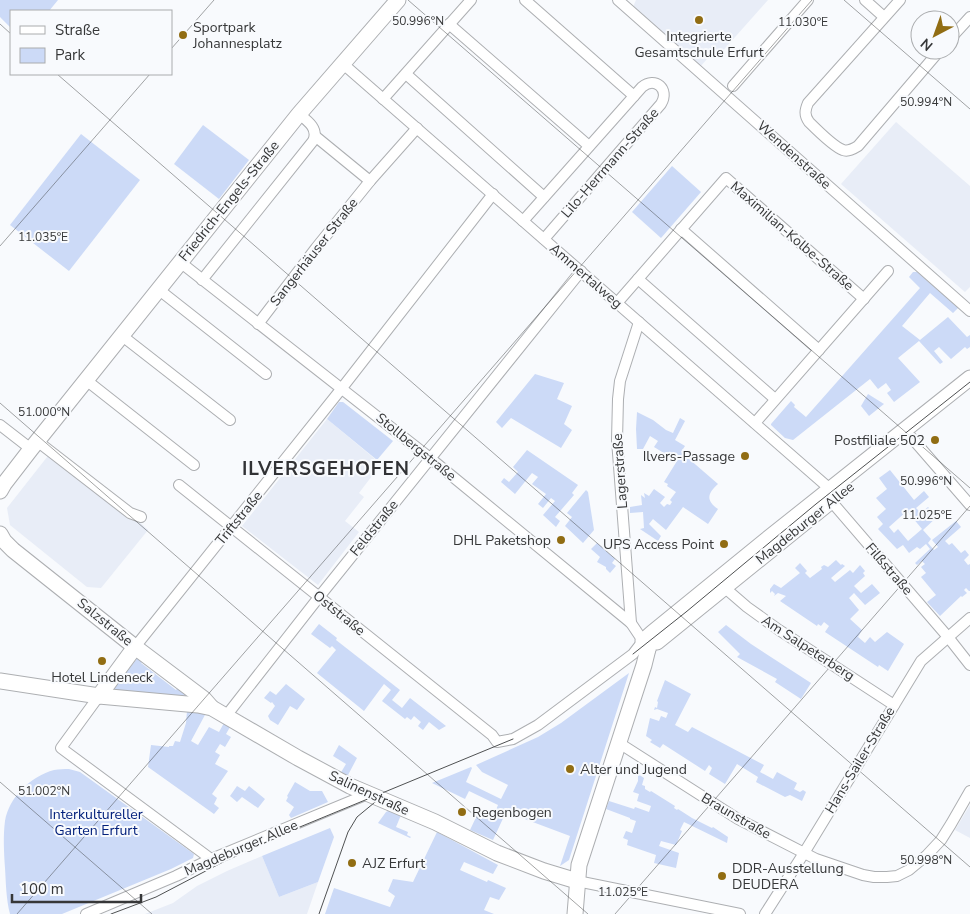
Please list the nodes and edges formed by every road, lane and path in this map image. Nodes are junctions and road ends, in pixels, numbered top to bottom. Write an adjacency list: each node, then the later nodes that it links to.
1 (398, 0): 13 (street, Friedrich-Engels-Straße)
2 (471, 0): 10 (street)
3 (525, 0): 16 (street, Lilo-Herrmann-Straße)
4 (618, 0): 36 (street, Wendenstraße)
5 (808, 0): 15 (street)
6 (865, 0): 9 (street)
7 (900, 0): 9 (street)
8 (970, 16): 11 (street)
9 (884, 17): 12 (street)
10 (449, 24): 14 (street); 21 (street, Lilo-Herrmann-Straße)
11 (960, 28)
12 (931, 60)
13 (342, 63): 17 (street, Ammertalweg); 18 (street, Friedrich-Engels-Straße)
14 (406, 74): 17 (street); 24 (street, Lilo-Herrmann-Straße)
15 (733, 86)
16 (634, 96): 21 (street, Lilo-Herrmann-Straße); 27 (street, Lilo-Herrmann-Straße)
17 (384, 99): 19 (street, Ammertalweg)
18 (298, 114): 20 (street); 28 (street, Friedrich-Engels-Straße)
19 (417, 128): 22 (street, Sangerhäuser Straße); 23 (street, Ammertalweg)
20 (315, 136): 22 (street); 32 (street, Friedrich-Engels-Straße)
21 (589, 146): 24 (street, Lilo-Herrmann-Straße)
22 (370, 180): 38 (street, Sangerhäuser Straße)
23 (493, 194): 25 (street, Ammertalweg); 44 (street, Triftstraße)
24 (544, 197): 25 (street, Lilo-Herrmann-Straße)
25 (523, 220): 27 (street, Ammertalweg)
26 (681, 229): 31 (street, Maximilian-Kolbe-Straße); 34 (street, Maximilian-Kolbe-Straße); 40 (street)
27 (544, 239): 29 (street, Ammertalweg)
28 (180, 262): 32 (street, Stollbergstraße); 33 (street, Friedrich-Engels-Straße)
29 (581, 271): 35 (street, Ammertalweg); 52 (street, Feldstraße)
30 (888, 271): 34 (street, Maximilian-Kolbe-Straße)
31 (638, 279): 35 (street, Maximilian-Kolbe-Straße); 46 (street)
32 (202, 280): 38 (street, Stollbergstraße)
33 (158, 288): 39 (street, Friedrich-Engels-Straße); 41 (street)
34 (864, 299): 40 (street, Maximilian-Kolbe-Straße)
35 (617, 303): 37 (street, Ammertalweg)
36 (970, 311)
37 (639, 322): 48 (street, Ammertalweg); 64 (street, Lagerstraße)
38 (258, 324): 44 (street, Stollbergstraße)
39 (121, 335): 43 (street, Friedrich-Engels-Straße); 47 (street)
40 (819, 350): 46 (street, Maximilian-Kolbe-Straße)
41 (266, 374)
42 (970, 378): 56 (street, Magdeburger Allee)
43 (86, 380): 51 (street, Friedrich-Engels-Straße); 53 (street)
44 (342, 388): 52 (street, Stollbergstraße); 59 (street, Triftstraße)
45 (970, 391): 50 (street, Magdeburger Allee)
46 (775, 399): 48 (street, Maximilian-Kolbe-Straße)
47 (230, 420)
48 (755, 423): 56 (street, Ammertalweg)
49 (0, 425): 51 (street)
50 (911, 437): 56 (street, Magdeburger Allee); 57 (street)
51 (34, 445): 55 (street, Friedrich-Engels-Straße); 58 (street)
52 (430, 458): 62 (street, Feldstraße); 64 (street, Stollbergstraße)
53 (194, 465)
54 (179, 485): 59 (street, Oststraße)
55 (0, 491)
56 (831, 495): 61 (street, Magdeburger Allee); 65 (street, Filßstraße); 66 (street, Magdeburger Allee)
57 (970, 505)
58 (142, 517)
59 (232, 527): 62 (street, Oststraße); 67 (street, Triftstraße)
60 (0, 534): 67 (street, Salzstraße)
61 (726, 588): 66 (street, Magdeburger Allee); 71 (street, Am Salpeterberg)
62 (319, 597): 73 (street, Feldstraße); 74 (street, Oststraße)
63 (970, 618): 65 (street, Hans-Sailer-Straße)
64 (631, 623): 66 (street, Stollbergstraße)
65 (948, 637): 68 (street, Filßstraße); 71 (street, Hans-Sailer-Straße)
66 (645, 645): 74 (street, Magdeburger Allee); 75 (street)
67 (135, 647): 70 (street, Triftstraße); 72 (street, Salzstraße)
68 (970, 665)
69 (0, 681): 70 (street, Salinenstraße)
70 (99, 696): 72 (street, Salinenstraße); 79 (street, Triftstraße)
71 (894, 705): 78 (street, Hans-Sailer-Straße)
72 (212, 708): 73 (street, Salinenstraße)
73 (226, 716): 77 (street, Salinenstraße)
74 (513, 739)
75 (619, 743): 78 (street, Braunstraße); 80 (street)
76 (970, 791): 78 (street, Braunstraße)
77 (368, 794): 79 (street, Magdeburger Allee); 80 (street, Salinenstraße)
78 (804, 853): 84 (street, Hans-Sailer-Straße)
79 (211, 859): 81 (street, Magdeburger Allee)
80 (577, 881): 82 (street); 83 (street, Salinenstraße)
81 (86, 914)
82 (575, 914)
83 (740, 914)
84 (765, 914)

